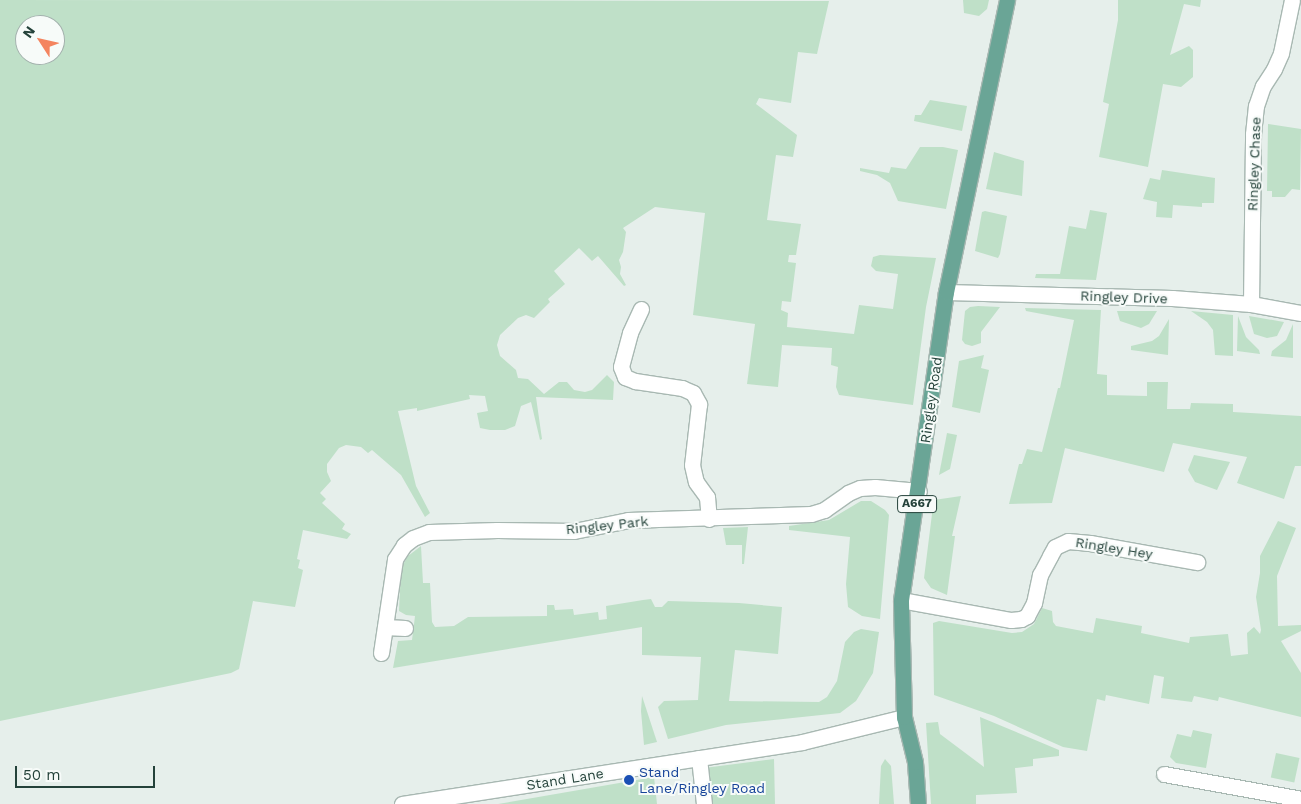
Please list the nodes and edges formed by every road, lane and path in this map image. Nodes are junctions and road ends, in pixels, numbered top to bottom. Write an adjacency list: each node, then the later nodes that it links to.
1 (1007, 0): 3 (main road, Ringley Road / A667)
2 (1292, 0): 4 (street, Ringley Chase)
3 (946, 292): 4 (street, Ringley Drive); 7 (main road, Ringley Road / A667)
4 (1251, 304): 6 (street, Ringley Drive)
5 (641, 309): 8 (street)
6 (1301, 313)
7 (919, 491): 8 (street, Ringley Park); 10 (main road, Ringley Road / A667)
8 (709, 519): 11 (street, Ringley Park)
9 (1197, 562): 10 (street, Ringley Hey)
10 (901, 600): 14 (main road, Ringley Road / A667)
11 (385, 627): 12 (street); 13 (street, Ringley Park)
12 (405, 628)
13 (381, 653)
14 (904, 717): 15 (street, Stand Lane); 20 (main road, Ringley Road / A667)
15 (699, 758): 18 (street, Stand Lane); 19 (street)
16 (1164, 774): 17 (street)
17 (1301, 799)
18 (402, 804)
19 (704, 804)
20 (918, 804)

